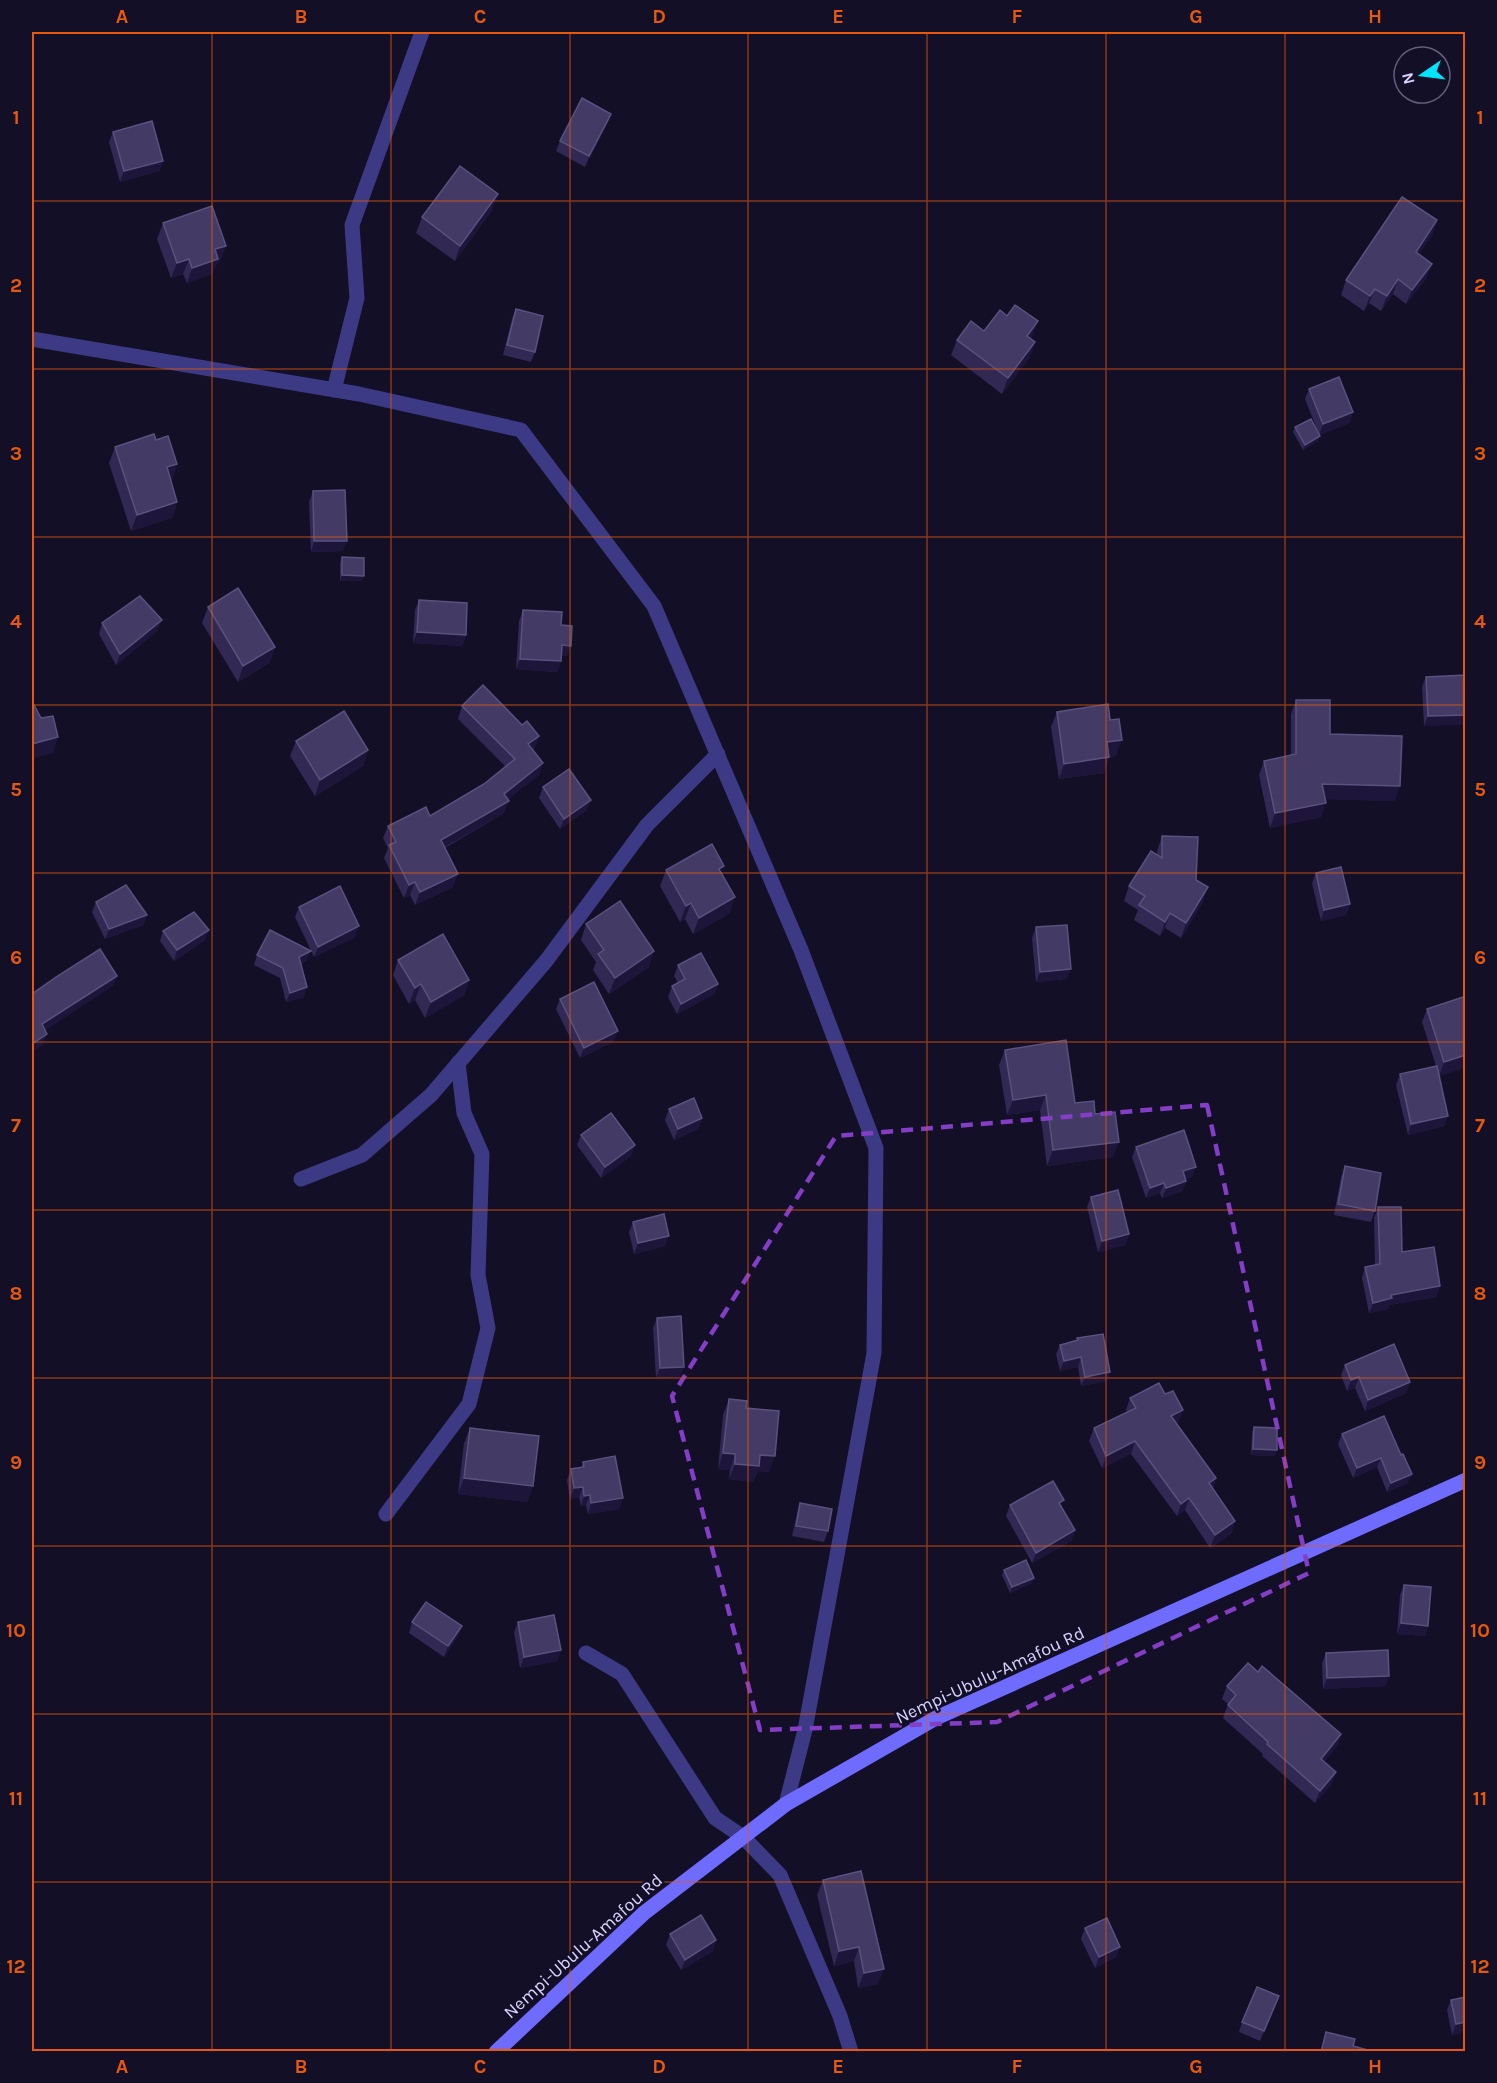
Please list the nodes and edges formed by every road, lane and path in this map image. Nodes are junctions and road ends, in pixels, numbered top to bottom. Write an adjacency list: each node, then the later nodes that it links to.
1 (422, 32): 3 (street)
2 (32, 339): 3 (street)
3 (334, 390): 4 (street)
4 (718, 754): 5 (street); 10 (street)
5 (458, 1063): 6 (street); 8 (street)
6 (301, 1179)
7 (1466, 1480): 10 (street, Nempi-Ubulu-Amafou Rd)
8 (386, 1514)
9 (586, 1653): 11 (street)
10 (786, 1804): 11 (street, Nempi-Ubulu-Amafou Rd)
11 (743, 1837): 12 (street, Nempi-Ubulu-Amafou Rd); 13 (street)
12 (496, 2052)
13 (851, 2052)

